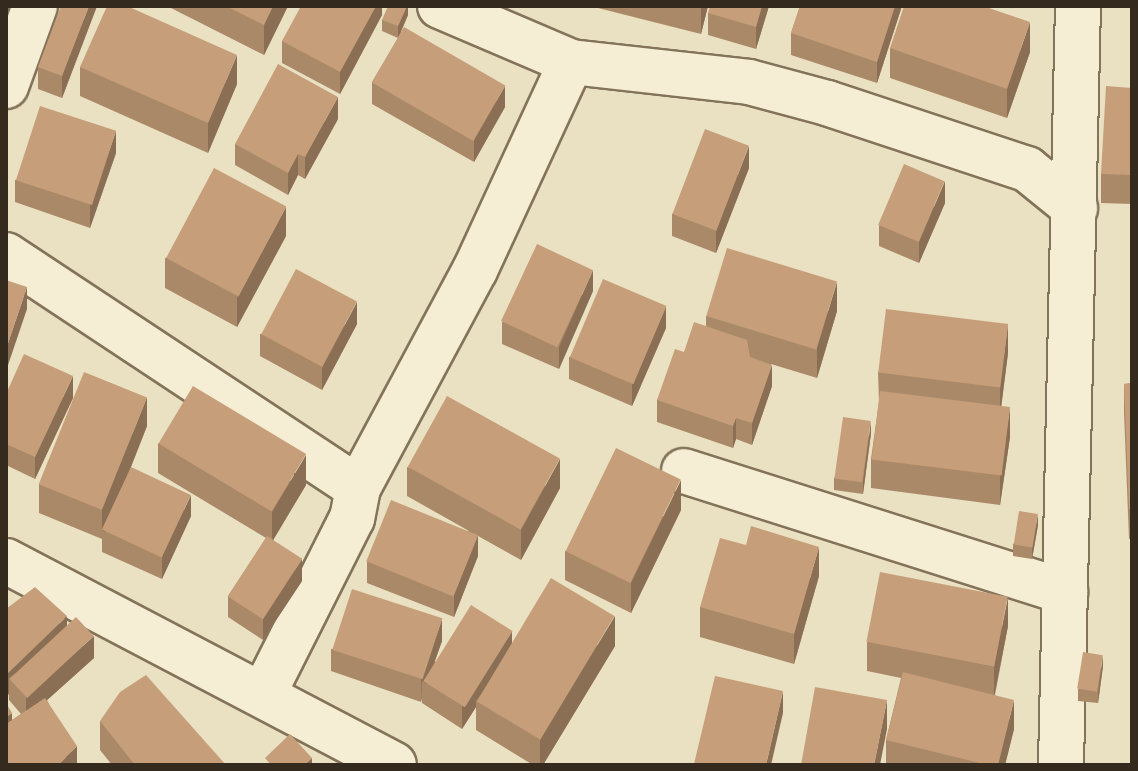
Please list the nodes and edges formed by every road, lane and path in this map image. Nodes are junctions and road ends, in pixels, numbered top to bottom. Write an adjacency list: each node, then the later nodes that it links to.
1 (35, 6): 5 (street)
2 (440, 6): 4 (street)
3 (1078, 6): 6 (street)
4 (571, 62): 6 (street); 9 (street)
5 (6, 86)
6 (1075, 208): 11 (street)
7 (6, 255): 9 (street)
8 (684, 471): 11 (street)
9 (358, 488): 12 (street)
10 (6, 561): 12 (street)
11 (1065, 592): 14 (street)
12 (264, 693): 13 (street)
13 (373, 760)
14 (1061, 765)

